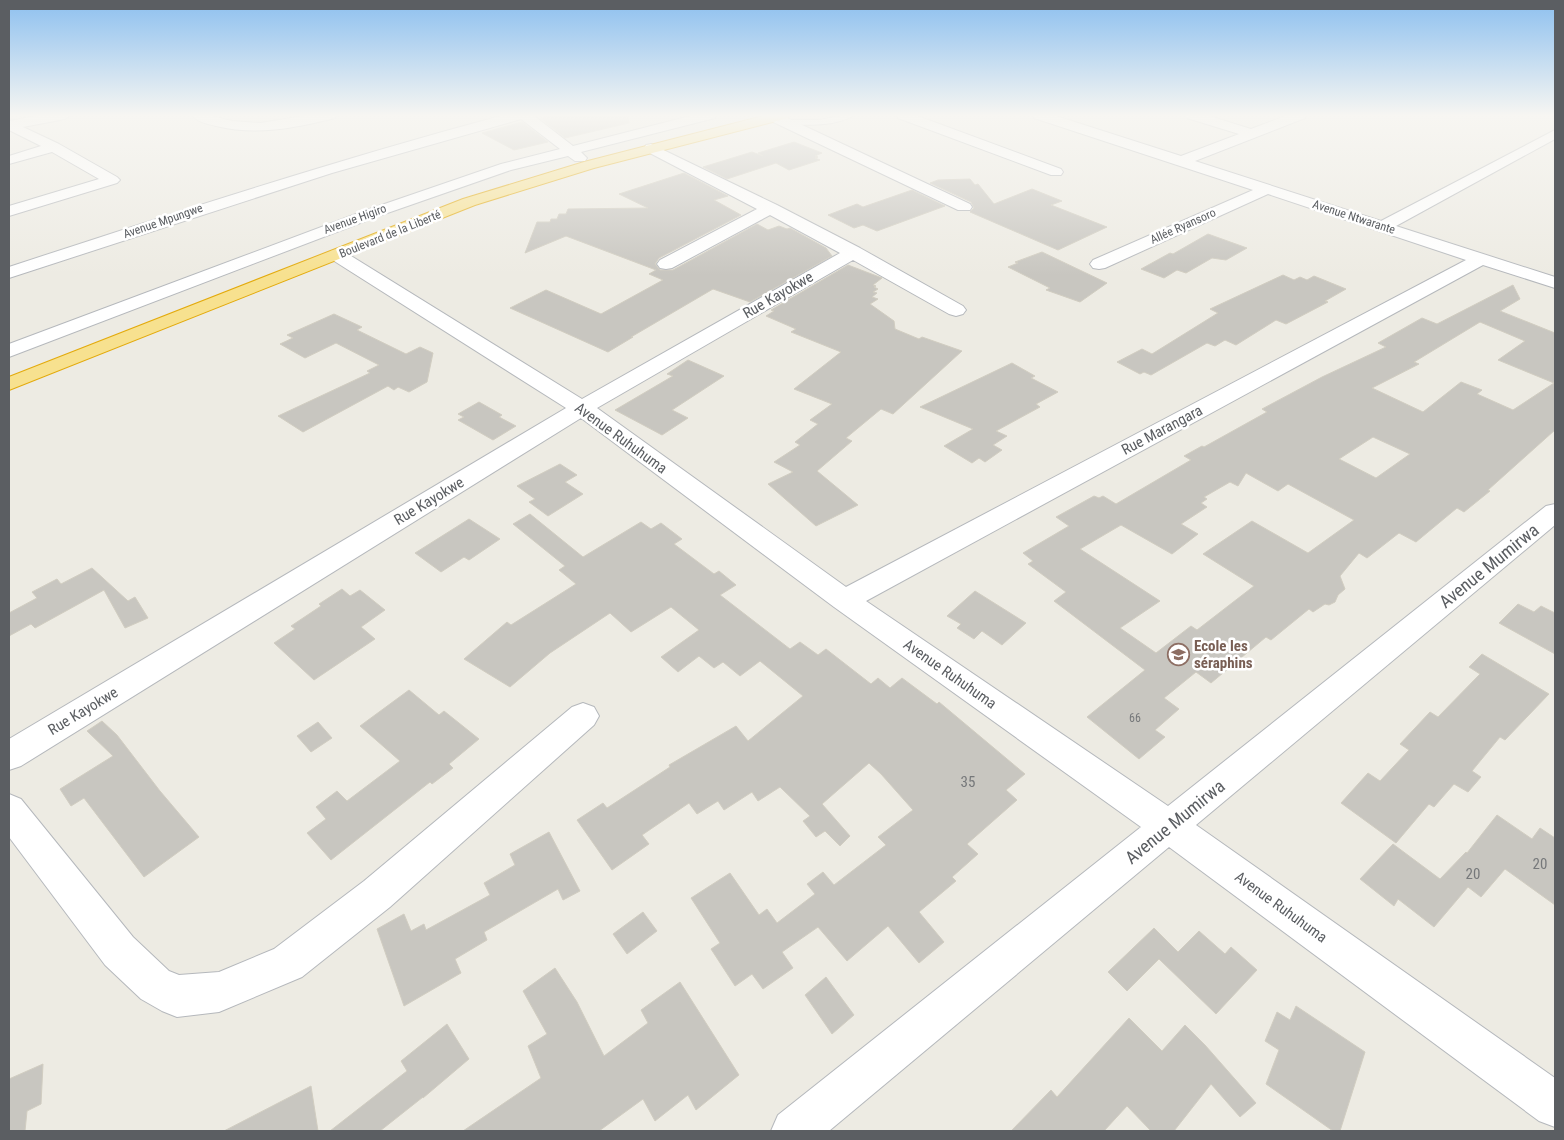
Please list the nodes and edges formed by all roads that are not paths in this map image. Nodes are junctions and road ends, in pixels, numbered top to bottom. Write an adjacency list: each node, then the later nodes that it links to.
1 (91, 168): 14 (street)
2 (327, 168): 21 (street, Avenue Mpungwe)
3 (503, 168): 24 (street, Avenue Higiro)
4 (579, 168): 17 (highway, Boulevard de la Liberté)
5 (691, 168): 13 (street)
6 (884, 168): 12 (street)
7 (1046, 168): 10 (street)
8 (1204, 168): 11 (street, Avenue Ntwarante)
9 (1491, 168): 15 (street)
10 (1056, 172)
11 (1267, 189): 15 (street, Avenue Ntwarante); 20 (street, Allée Ryansoro)
12 (964, 207)
13 (771, 208): 16 (street); 19 (street)
14 (9, 211)
15 (1382, 227): 18 (street, Avenue Ntwarante)
16 (854, 252): 23 (street); 26 (street, Rue Kayokwe)
17 (337, 254): 25 (highway, Boulevard de la Liberté); 26 (street, Avenue Ruhuhuma)
18 (1481, 259): 22 (street, Avenue Ntwarante); 28 (street, Rue Marangara)
19 (666, 264)
20 (1099, 264)
21 (9, 273)
22 (1555, 283)
23 (956, 310)
24 (9, 350)
25 (9, 384)
26 (582, 408): 28 (street, Avenue Ruhuhuma); 30 (street, Rue Kayokwe)
27 (1555, 512): 32 (street, Avenue Mumirwa)
28 (844, 600): 32 (street, Avenue Ruhuhuma)
29 (583, 716): 31 (street)
30 (9, 756)
31 (9, 810)
32 (1170, 827): 33 (street, Avenue Ruhuhuma); 34 (street, Avenue Mumirwa)
33 (1555, 1105)
34 (809, 1127)

